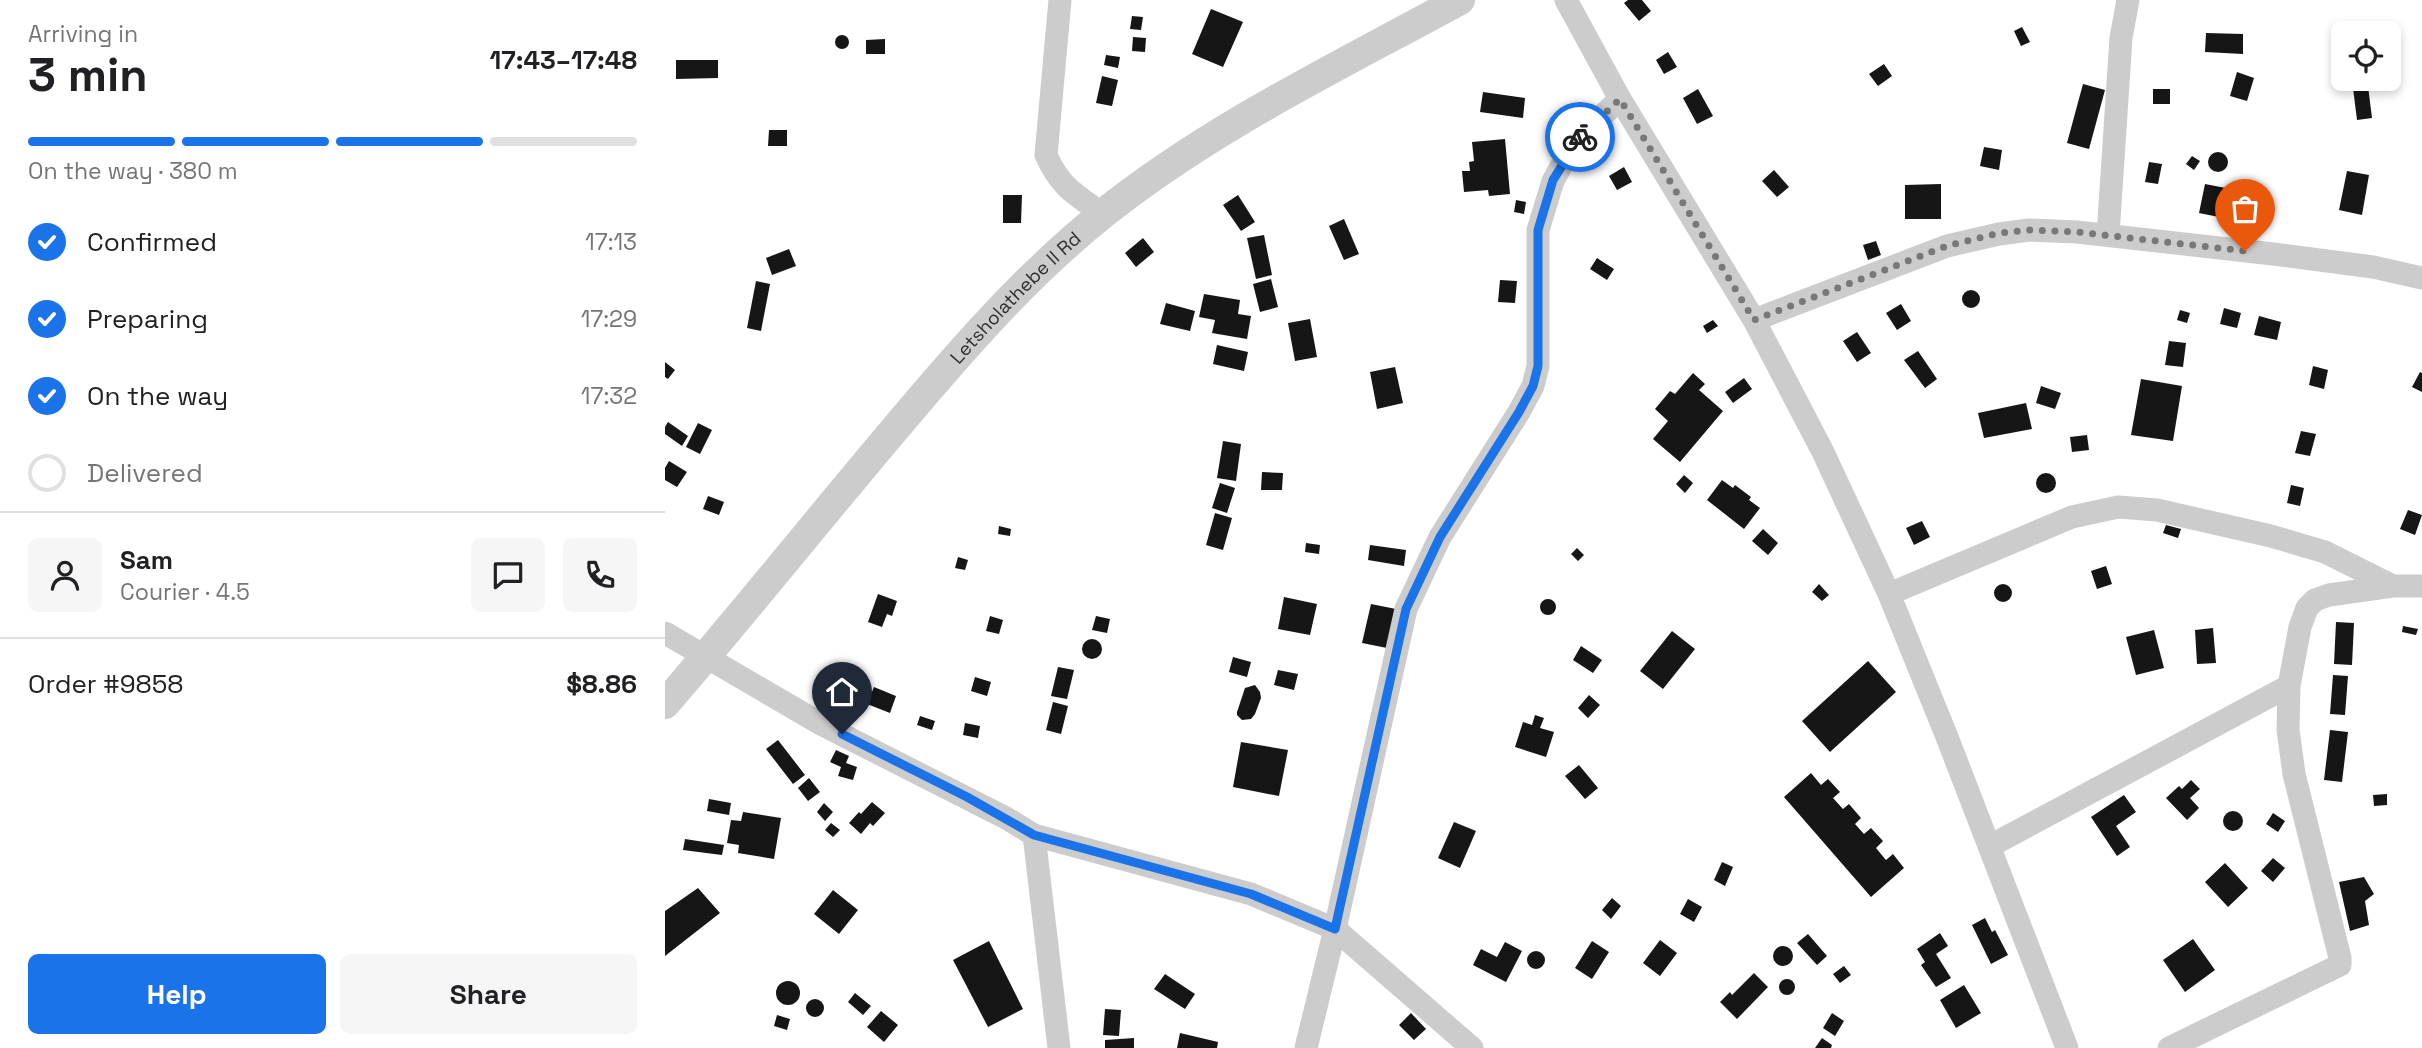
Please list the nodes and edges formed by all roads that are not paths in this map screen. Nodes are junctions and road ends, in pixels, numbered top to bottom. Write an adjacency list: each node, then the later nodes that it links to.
1 (1060, 0): 6 (street)
2 (1460, 0): 6 (street, Letsholathebe II Rd)
3 (1566, 0): 5 (street)
4 (2128, 0): 7 (street)
5 (1620, 99): 9 (street); 19 (street)
6 (1103, 214): 14 (street, Letsholathebe II Rd)
7 (2108, 235): 8 (street); 9 (street)
8 (2422, 278)
9 (1754, 320): 12 (street)
10 (2393, 586): 11 (street); 12 (street); 15 (street)
11 (2422, 586)
12 (1889, 594): 18 (street)
13 (665, 633): 14 (street)
14 (705, 658): 16 (street, Letsholathebe II Rd); 17 (street)
15 (2289, 686): 18 (street); 24 (street)
16 (665, 704)
17 (1034, 835): 19 (street); 20 (street)
18 (1990, 846): 23 (street)
19 (1335, 929): 21 (street); 22 (street)
20 (1059, 1048)
21 (1306, 1048)
22 (1472, 1048)
23 (2067, 1048)
24 (2169, 1048)

